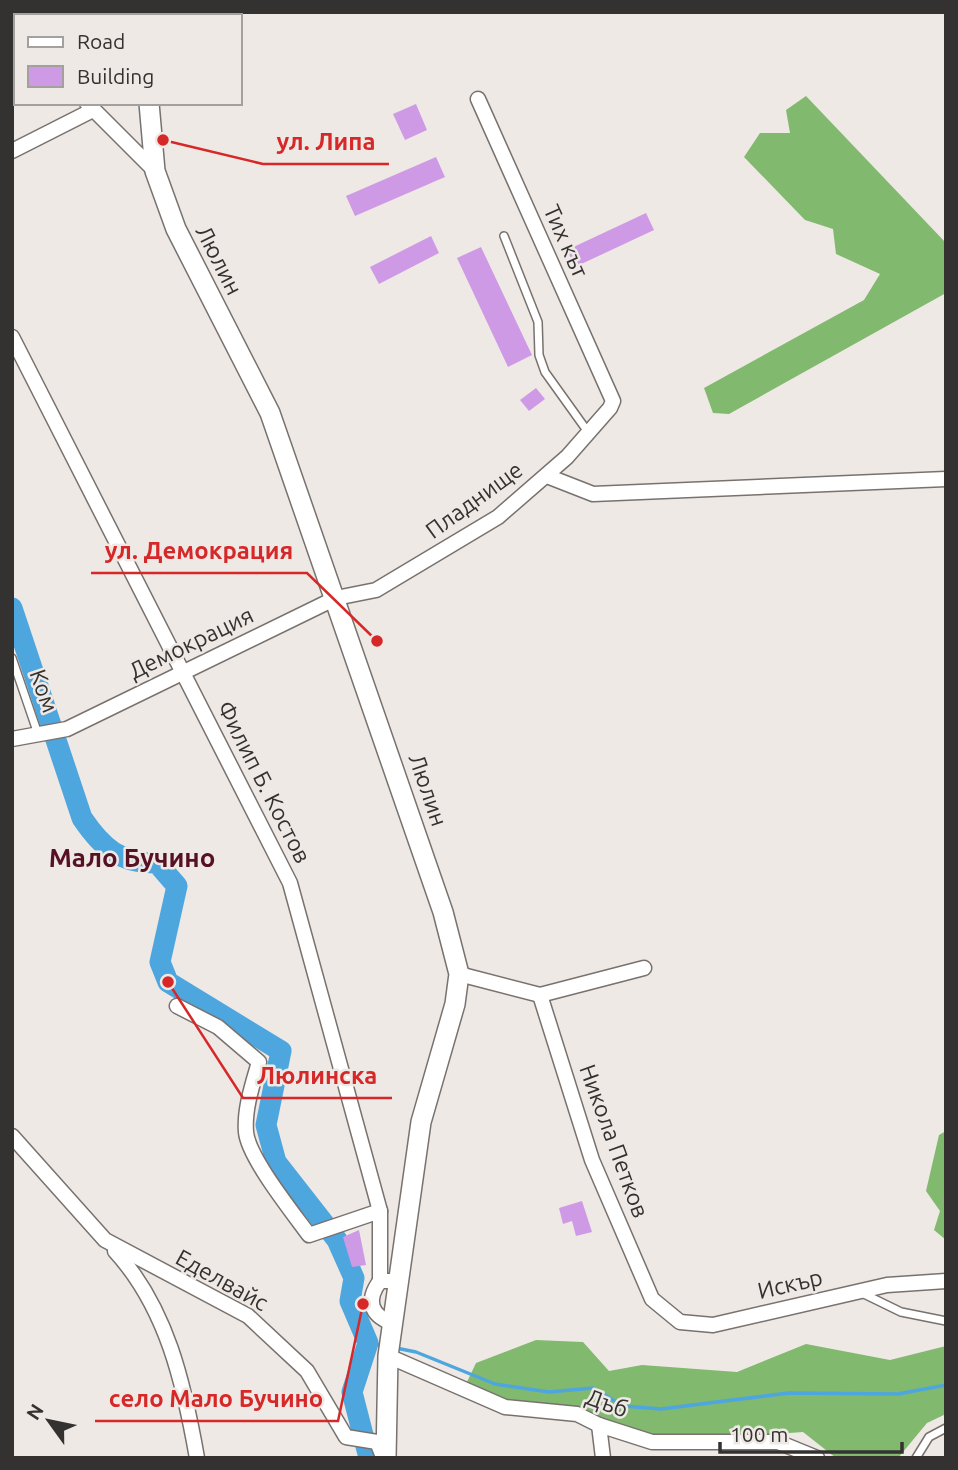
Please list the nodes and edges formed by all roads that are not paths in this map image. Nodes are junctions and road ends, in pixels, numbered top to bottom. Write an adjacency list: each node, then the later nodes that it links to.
1 (478, 99): 8 (street, Тих кът)
2 (149, 105): 5 (street, Люлин)
3 (89, 107): 4 (street); 5 (street)
4 (12, 151)
5 (155, 171): 12 (street, Люлин)
6 (504, 236): 9 (lane)
7 (12, 337): 14 (street, Филип Б. Костов)
8 (613, 401): 9 (street, Пладнище)
9 (588, 433): 10 (street, Пладнище)
10 (547, 476): 11 (street); 12 (street, Пладнище)
11 (946, 479)
12 (336, 598): 14 (street, Демокрация); 18 (street, Люлин)
13 (12, 658): 15 (lane, Ком)
14 (183, 672): 15 (street, Демокрация); 22 (street, Филип Б. Костов)
15 (39, 737): 16 (street, Демокрация)
16 (12, 739)
17 (645, 968): 19 (street)
18 (459, 974): 19 (street); 24 (street, Люлин)
19 (540, 995): 27 (street, Никола Петков)
20 (177, 1006): 22 (street)
21 (12, 1136): 23 (street, Еделвайс)
22 (380, 1211): 24 (street, Филип Б. Костов)
23 (106, 1240): 32 (street, Еделвайс); 33 (street, Еделвайс)
24 (389, 1281): 29 (street, Люлин)
25 (946, 1281): 26 (street, Искър)
26 (858, 1292): 27 (street, Искър); 28 (lane)
27 (652, 1300)
28 (946, 1321)
29 (387, 1356): 30 (street, Дъб); 33 (street, Люлин)
30 (599, 1425): 34 (street); 35 (street, Дъб)
31 (946, 1428): 36 (lane)
32 (197, 1458)
33 (385, 1458)
34 (603, 1458)
35 (817, 1458)
36 (916, 1458)

